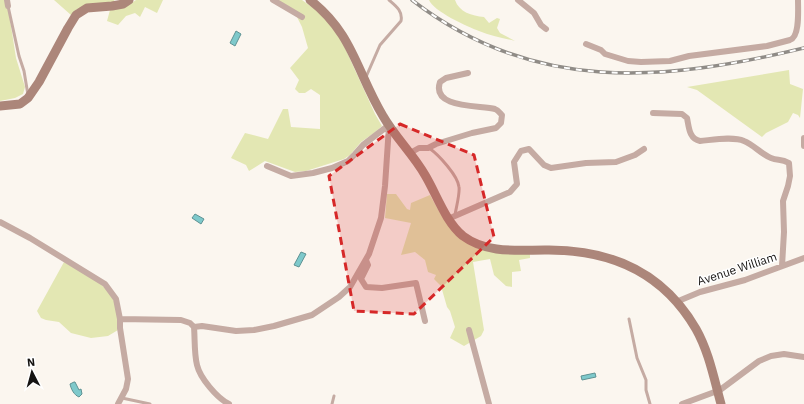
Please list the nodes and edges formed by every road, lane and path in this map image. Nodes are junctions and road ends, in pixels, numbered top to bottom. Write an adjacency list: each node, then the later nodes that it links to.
1 (129, 0): 13 (main road)
2 (273, 0): 8 (street)
3 (310, 0): 12 (main road)
4 (389, 0): 12 (lane)
5 (518, 0): 9 (street)
6 (798, 0): 10 (street)
7 (8, 3): 13 (lane)
8 (302, 17)
9 (546, 29)
10 (586, 44)
11 (468, 73): 19 (street)
12 (365, 79): 16 (main road)
13 (28, 98): 14 (main road)
14 (0, 106)
15 (653, 113): 27 (street)
16 (389, 125): 21 (main road); 22 (street); 26 (street)
17 (804, 138): 18 (street)
18 (804, 146)
19 (428, 148): 21 (street); 23 (lane)
20 (644, 149): 23 (street)
21 (410, 153): 23 (main road)
22 (267, 166)
23 (452, 217): 28 (main road)
24 (0, 222): 29 (street)
25 (804, 258): 27 (street, Avenue William)
26 (366, 260): 31 (street); 32 (street)
27 (782, 266): 28 (street, Avenue William)
28 (676, 302): 35 (main road)
29 (120, 319): 32 (street); 37 (street)
30 (629, 319): 43 (lane)
31 (425, 321)
32 (194, 327): 40 (street)
33 (469, 330): 42 (street)
34 (804, 357): 35 (street)
35 (717, 391): 44 (street); 45 (main road)
36 (334, 396): 41 (lane)
37 (122, 398): 38 (street); 39 (lane)
38 (118, 404)
39 (150, 404)
40 (229, 404)
41 (332, 404)
42 (489, 404)
43 (650, 404)
44 (682, 404)
45 (721, 404)

